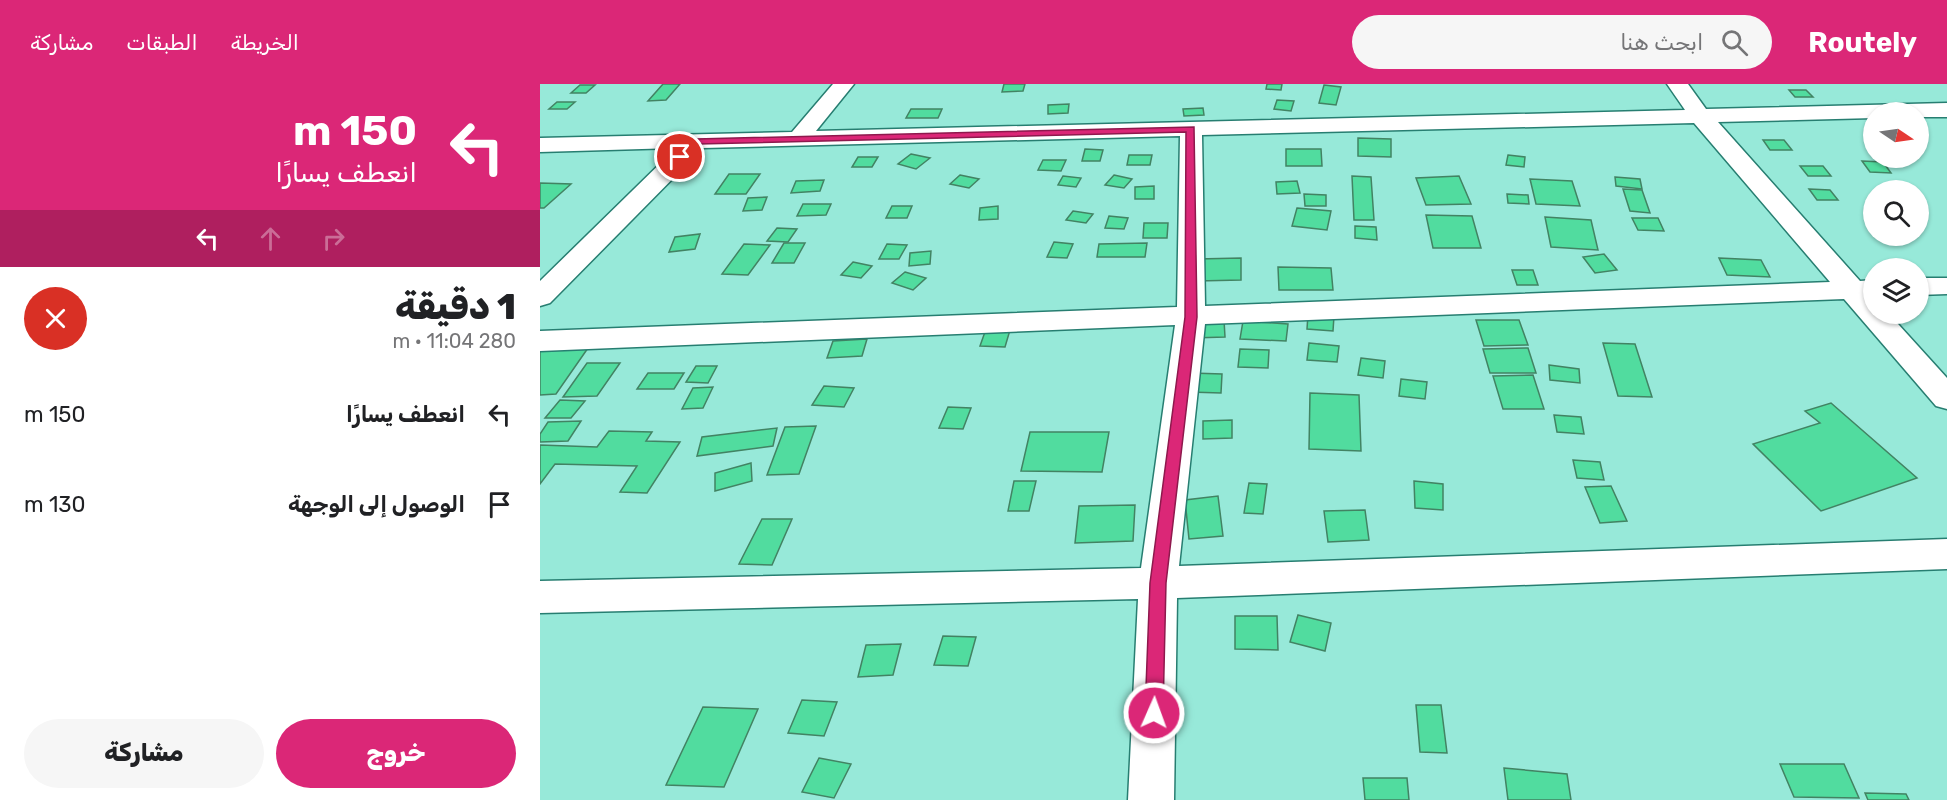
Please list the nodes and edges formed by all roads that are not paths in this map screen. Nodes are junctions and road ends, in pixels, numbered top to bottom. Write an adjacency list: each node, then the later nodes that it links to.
1 (844, 84): 6 (street)
2 (1677, 84): 4 (street)
3 (1947, 110): 4 (street)
4 (1700, 116): 5 (street); 11 (street)
5 (1191, 129): 6 (street); 13 (street)
6 (798, 139): 7 (street)
7 (696, 142): 8 (street); 12 (street)
8 (540, 145)
9 (1947, 285): 10 (street)
10 (1929, 286)
11 (1863, 289): 13 (street)
12 (540, 297)
13 (1191, 317): 15 (street); 18 (street)
14 (1890, 324): 16 (street)
15 (540, 341)
16 (1947, 398)
17 (1947, 554): 18 (street)
18 (1158, 583): 19 (street); 20 (street)
19 (540, 597)
20 (1151, 800)

